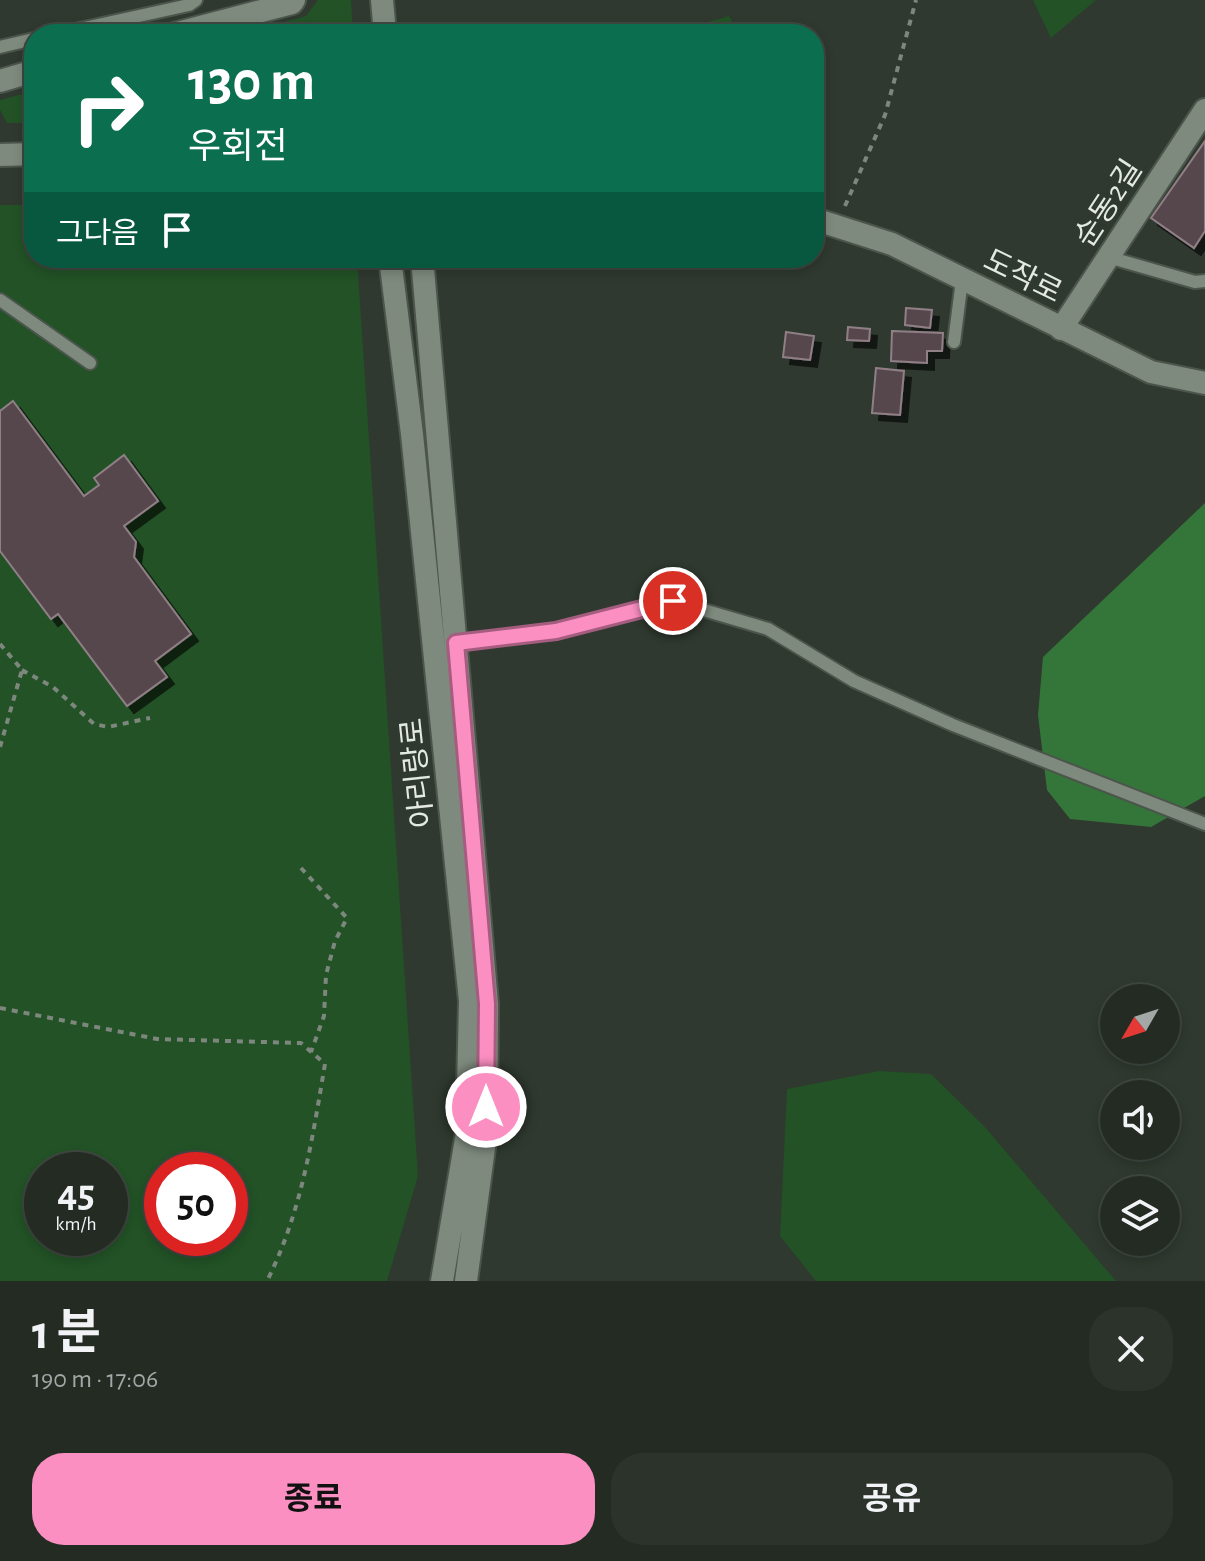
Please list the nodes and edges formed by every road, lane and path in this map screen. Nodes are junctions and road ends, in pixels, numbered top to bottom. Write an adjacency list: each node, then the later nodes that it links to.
1 (196, 0): 5 (lane)
2 (294, 0): 6 (main road)
3 (382, 0): 7 (main road)
4 (916, 0): 16 (path)
5 (103, 24)
6 (212, 24)
7 (384, 24)
8 (24, 41): 9 (lane)
9 (0, 47)
10 (24, 74): 11 (main road)
11 (0, 81)
12 (1205, 110): 17 (main road, 순동2길)
13 (24, 154): 14 (main road)
14 (0, 155)
15 (824, 223): 16 (main road, 도작로)
16 (836, 227): 20 (main road, 도작로)
17 (1108, 257): 21 (lane); 23 (main road, 순동2길)
18 (391, 268): 37 (main road, 아리랑로)
19 (423, 268): 27 (main road, 아리랑로)
20 (962, 280): 23 (main road, 도작로); 24 (lane)
21 (1205, 281)
22 (0, 300): 25 (lane)
23 (1061, 329): 26 (main road, 도작로)
24 (954, 342)
25 (90, 363)
26 (1205, 383)
27 (456, 643): 32 (lane); 38 (main road, 아리랑로)
28 (0, 644): 29 (path)
29 (22, 670): 30 (path); 31 (path)
30 (150, 718)
31 (0, 747)
32 (1205, 824)
33 (301, 868): 35 (path)
34 (0, 1008): 35 (path)
35 (311, 1052): 36 (path)
36 (267, 1281)
37 (442, 1281)
38 (466, 1281)

